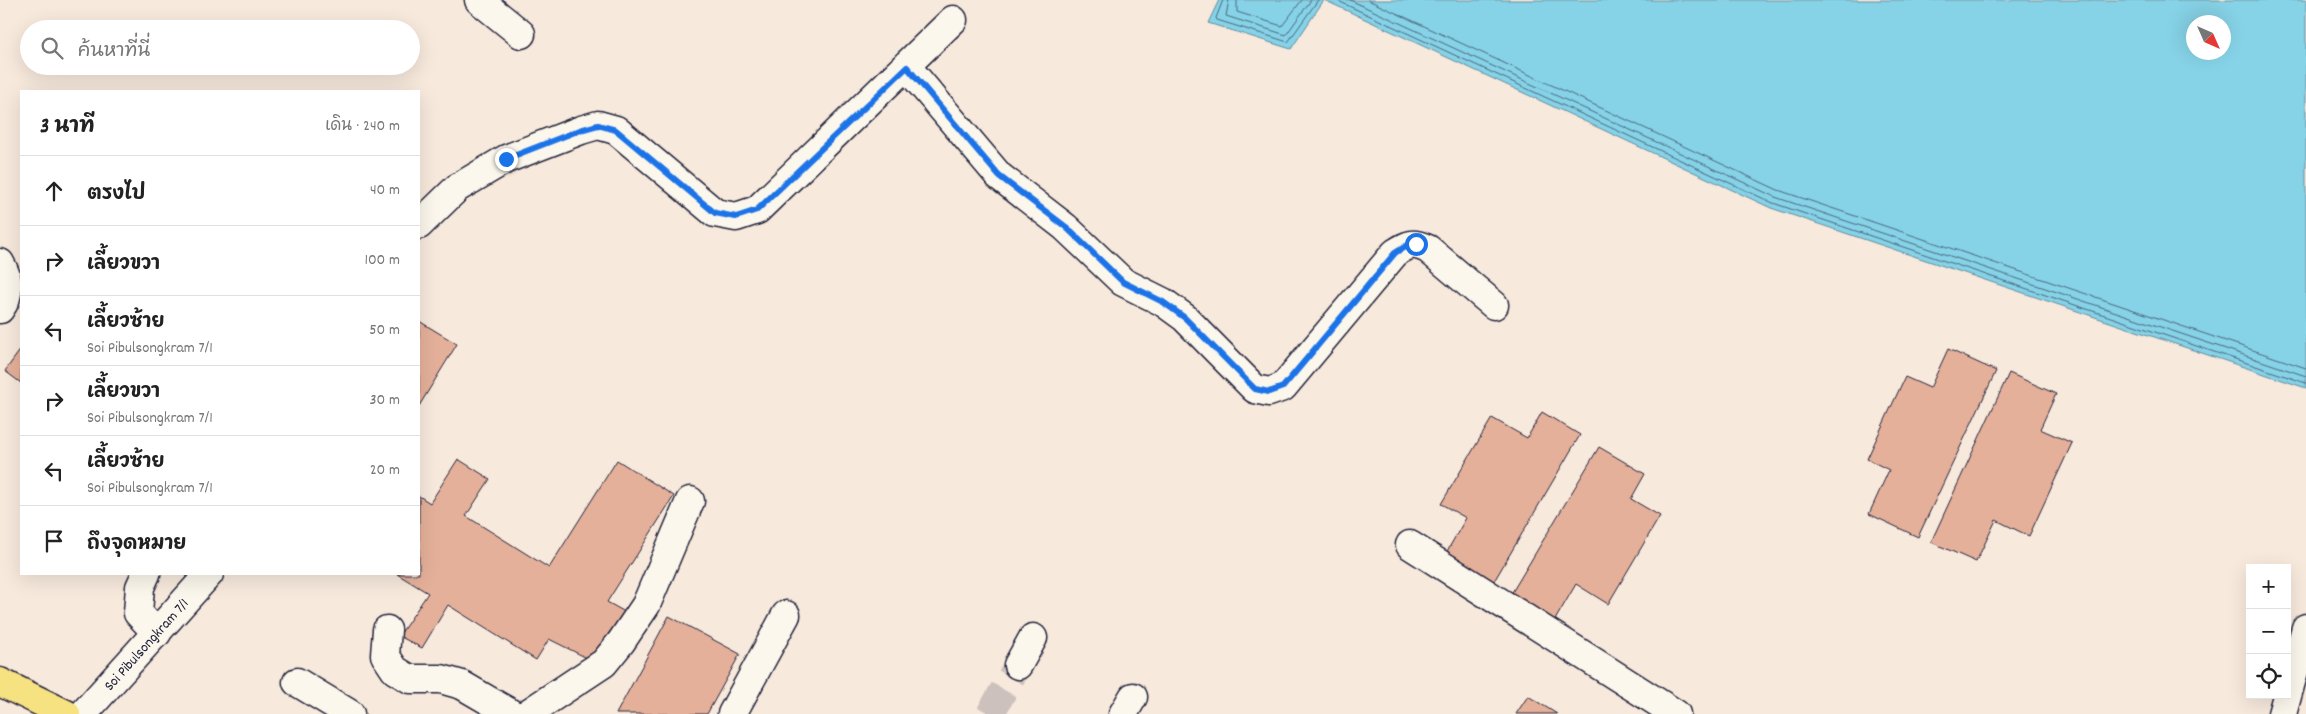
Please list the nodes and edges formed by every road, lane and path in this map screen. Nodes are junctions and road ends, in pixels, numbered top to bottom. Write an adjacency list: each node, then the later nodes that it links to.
1 (479, 0): 3 (street)
2 (953, 20): 4 (street)
3 (521, 34)
4 (907, 67): 5 (street); 7 (street)
5 (420, 224)
6 (0, 263): 8 (street)
7 (1494, 305)
8 (0, 309)
9 (690, 501): 25 (street)
10 (1410, 545): 27 (street)
11 (146, 575): 16 (street)
12 (208, 575): 16 (street, Soi Pibulsongkram 7/1)
13 (786, 615): 26 (street)
14 (2306, 628): 28 (street)
15 (387, 630): 24 (street)
16 (157, 633): 22 (street, Soi Pibulsongkram 7/1)
17 (1033, 638): 18 (street)
18 (1018, 665)
19 (0, 682): 21 (main road)
20 (297, 682): 23 (street)
21 (66, 714)
22 (83, 714)
23 (350, 714)
24 (512, 714)
25 (527, 714)
26 (732, 714)
27 (1676, 714)
28 (2282, 714)

